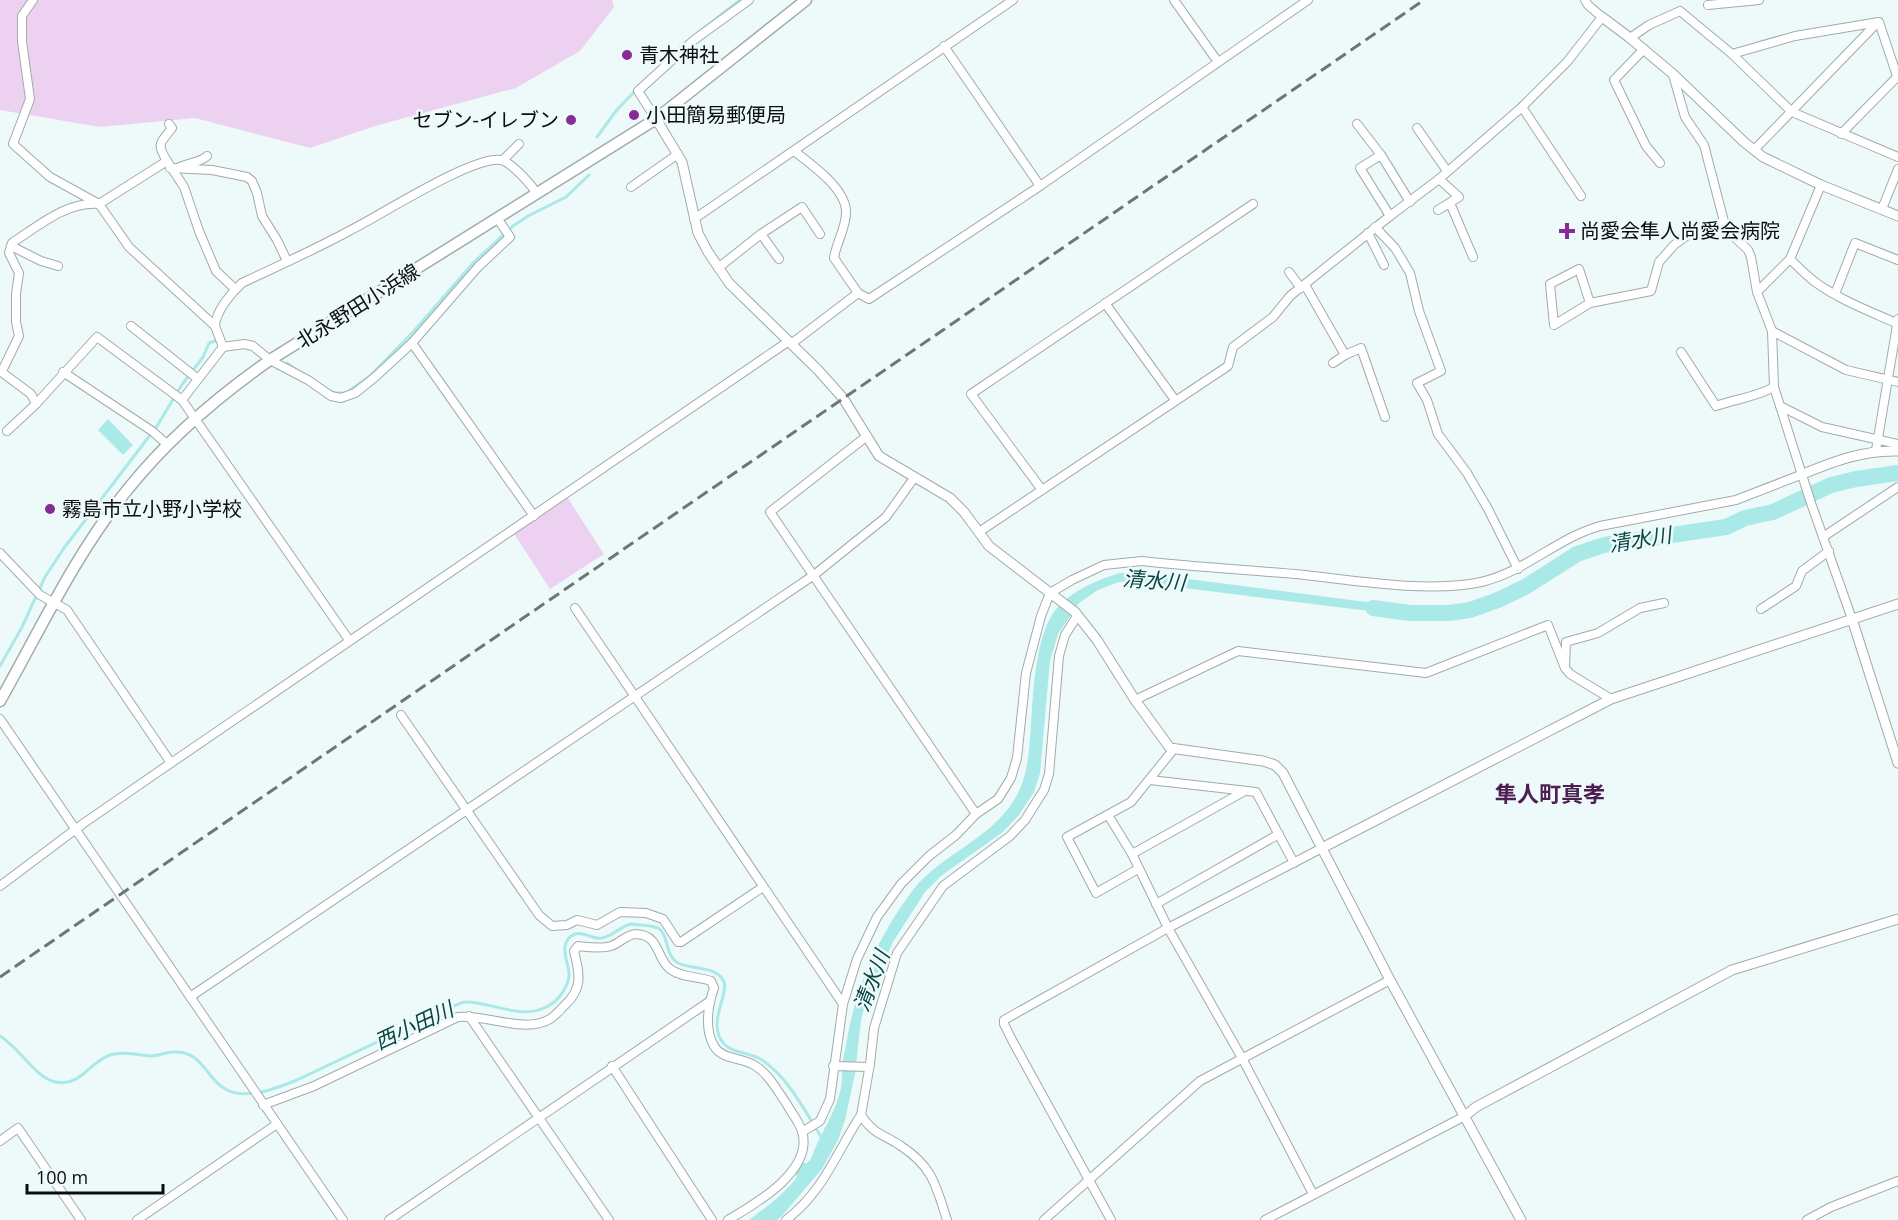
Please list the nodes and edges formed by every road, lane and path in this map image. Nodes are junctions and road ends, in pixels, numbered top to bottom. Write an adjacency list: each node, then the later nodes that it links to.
1 (33, 0): 47 (street)
2 (749, 0): 10 (street)
3 (806, 0): 23 (main road, 北永野田小浜線)
4 (1012, 0): 15 (street)
5 (1174, 0): 18 (street)
6 (1308, 0): 18 (street)
7 (1585, 0): 12 (street)
8 (1749, 0): 9 (street); 11 (street)
9 (1758, 0)
10 (738, 4): 23 (street)
11 (1708, 5)
12 (1602, 17): 14 (street); 21 (street)
13 (1879, 22): 17 (street); 20 (street); 22 (street)
14 (1630, 38): 16 (street); 17 (street)
15 (944, 46): 30 (street); 42 (street)
16 (1644, 49): 19 (street); 36 (street)
17 (1732, 54): 22 (street)
18 (1218, 62): 42 (street)
19 (1673, 74): 29 (street); 55 (street)
20 (1898, 78): 27 (street)
21 (1522, 107): 39 (street); 45 (street)
22 (1792, 112): 27 (street); 29 (street)
23 (656, 119): 31 (street); 44 (main road, 北永野田小浜線)
24 (169, 124): 37 (street)
25 (1357, 124): 32 (street)
26 (1417, 128): 39 (street)
27 (1842, 134): 34 (street)
28 (519, 144): 35 (street)
29 (1754, 150): 41 (street)
30 (794, 152): 54 (street); 74 (street)
31 (678, 154): 43 (street); 54 (street)
32 (1381, 155): 46 (street); 52 (street)
33 (207, 156): 37 (street)
34 (1898, 157)
35 (503, 160): 44 (street); 66 (street)
36 (1660, 164)
37 (171, 166): 47 (street); 66 (street); 72 (street)
38 (1898, 169): 50 (street)
39 (1447, 171): 40 (street)
40 (1439, 179): 46 (street); 49 (street)
41 (1821, 185): 50 (street); 63 (street)
42 (1040, 186): 74 (street)
43 (631, 187)
44 (537, 194): 56 (main road, 北永野田小浜線)
45 (1581, 196)
46 (1410, 202): 52 (street)
47 (99, 204): 61 (street); 80 (street)
48 (1253, 204): 76 (street)
49 (1449, 204): 51 (street); 62 (street)
50 (1882, 209): 53 (street)
51 (1438, 210)
52 (1390, 216): 57 (street)
53 (1898, 216)
54 (694, 219): 69 (street)
55 (1725, 222): 73 (street); 77 (street)
56 (500, 223): 83 (street); 87 (main road, 北永野田小浜線)
57 (1375, 228): 60 (street); 116 (street)
58 (761, 234): 59 (street); 64 (street); 69 (street)
59 (820, 234)
60 (1368, 234): 67 (street); 71 (street)
61 (11, 246): 68 (street); 89 (street)
62 (1473, 257)
63 (1790, 259): 73 (street); 75 (street)
64 (779, 260)
65 (1898, 260): 75 (street)
66 (287, 261): 72 (street)
67 (1384, 265)
68 (58, 266)
69 (718, 268): 82 (street)
70 (1289, 272): 71 (street)
71 (1303, 286): 86 (street); 96 (street)
72 (235, 289): 80 (street)
73 (1757, 292): 81 (street)
74 (858, 293): 82 (street)
75 (1835, 294): 78 (street)
76 (1105, 303): 96 (street); 110 (street)
77 (1590, 303): 77 (street)
78 (1897, 321): 92 (street)
79 (131, 326): 91 (street)
80 (215, 328): 84 (street)
81 (1772, 331): 92 (street); 94 (street)
82 (790, 342): 102 (street); 111 (street)
83 (412, 343): 87 (street); 111 (street)
84 (222, 344): 87 (street); 91 (street)
85 (1681, 352): 94 (street)
86 (1345, 355): 88 (street); 99 (street)
87 (270, 360): 100 (main road, 北永野田小浜線)
88 (1333, 363)
89 (1, 371): 97 (street)
90 (63, 372): 95 (street); 97 (street); 104 (street)
91 (196, 378): 95 (street)
92 (1887, 380): 93 (street); 105 (street)
93 (1898, 382)
94 (1774, 387): 98 (street)
95 (181, 399): 100 (street)
96 (1175, 400): 110 (street)
97 (36, 404): 101 (street)
98 (1780, 406): 105 (street); 107 (street)
99 (1385, 417)
100 (195, 418): 104 (main road, 北永野田小浜線); 126 (street)
101 (7, 431)
102 (867, 436): 108 (street); 117 (street)
103 (1898, 444): 105 (street)
104 (168, 445): 119 (main road, 北永野田小浜線)
105 (1876, 445): 106 (street); 107 (street)
106 (1898, 451)
107 (1803, 474): 113 (street); 116 (street)
108 (914, 478): 112 (street); 117 (street)
109 (1898, 487): 113 (street)
110 (1042, 490): 112 (street)
111 (534, 516): 126 (street)
112 (979, 532): 118 (street)
113 (1823, 537): 114 (street)
114 (1829, 551): 123 (street); 125 (street)
115 (0, 553): 119 (street)
116 (1518, 569): 118 (street)
117 (814, 575): 128 (street); 140 (street)
118 (1053, 595): 124 (street); 140 (street)
119 (55, 603): 131 (main road, 北永野田小浜線); 135 (street)
120 (1664, 603): 127 (street)
121 (1898, 604): 125 (street)
122 (575, 608): 128 (street)
123 (1761, 609)
124 (1076, 614): 130 (street); 161 (street)
125 (1852, 619): 129 (street); 136 (street)
126 (349, 640): 135 (street)
127 (1565, 668): 129 (street); 130 (street)
128 (634, 697): 139 (street); 149 (street)
129 (1611, 699): 144 (street)
130 (1135, 700): 134 (street)
131 (0, 701)
132 (401, 715): 139 (street)
133 (0, 719): 142 (street)
134 (1173, 750): 137 (street); 144 (street)
135 (171, 763): 142 (street)
136 (1898, 763)
137 (1150, 780): 138 (street); 141 (street)
138 (1244, 792): 143 (street); 145 (street)
139 (467, 809): 149 (street); 154 (street)
140 (976, 814): 156 (street)
141 (1108, 815): 145 (street); 147 (street)
142 (76, 830): 148 (street); 154 (street)
143 (1279, 834): 146 (street); 150 (street)
144 (1322, 848): 146 (street); 153 (street)
145 (1132, 854): 147 (street)
146 (1294, 863): 152 (street)
147 (1138, 869): 150 (street)
148 (0, 886)
149 (763, 887): 156 (street)
150 (1156, 904): 152 (street)
151 (1898, 919): 164 (street)
152 (1168, 928): 158 (street); 169 (street)
153 (1390, 980): 158 (street); 164 (street)
154 (190, 997): 162 (street)
155 (710, 1001): 157 (street); 159 (street); 167 (street)
156 (843, 1004): 160 (street)
157 (469, 1016): 162 (street); 165 (street)
158 (1242, 1058): 169 (street); 171 (street)
159 (612, 1066): 165 (street); 177 (street)
160 (833, 1066): 161 (street); 167 (street)
161 (869, 1067): 163 (street)
162 (261, 1103): 166 (street)
163 (861, 1114): 179 (street); 180 (street)
164 (1465, 1116): 171 (street); 184 (street)
165 (537, 1117): 175 (street); 176 (street)
166 (277, 1124): 173 (street); 174 (street)
167 (802, 1132): 178 (street)
168 (0, 1141): 172 (street)
169 (1090, 1181): 181 (street); 182 (street)
170 (1898, 1181): 185 (street)
171 (1313, 1194): 183 (street)
172 (81, 1220)
173 (137, 1220)
174 (343, 1220)
175 (388, 1220)
176 (609, 1220)
177 (712, 1220)
178 (728, 1220)
179 (786, 1220)
180 (947, 1220)
181 (1044, 1220)
182 (1111, 1220)
183 (1265, 1220)
184 (1521, 1220)
185 (1806, 1220)

